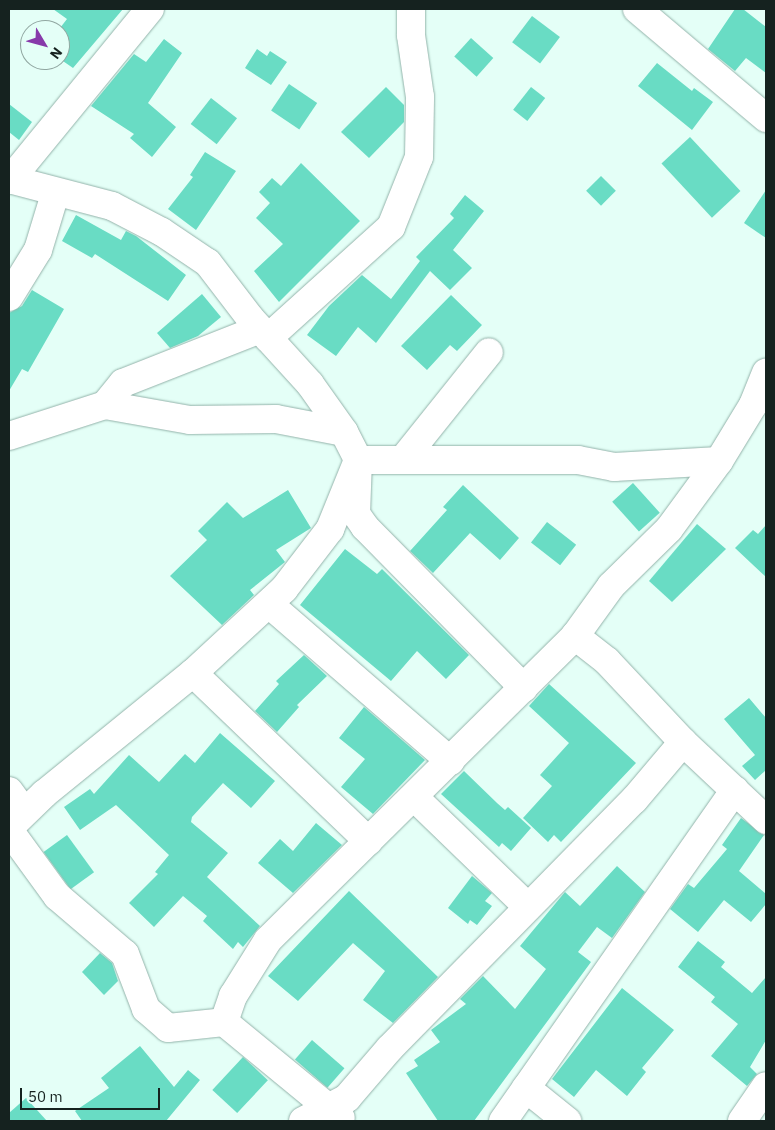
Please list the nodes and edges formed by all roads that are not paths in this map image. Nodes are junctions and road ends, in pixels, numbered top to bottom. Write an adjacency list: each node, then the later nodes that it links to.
1 (150, 9): 5 (street)
2 (411, 9): 8 (street)
3 (637, 9): 4 (street)
4 (766, 118)
5 (9, 179): 6 (street)
6 (55, 194): 7 (street); 8 (street)
7 (9, 298)
8 (264, 334): 11 (street); 13 (street)
9 (489, 352): 15 (street)
10 (766, 372): 12 (street)
11 (104, 406): 13 (street); 14 (street)
12 (757, 414): 17 (street)
13 (344, 432): 16 (street)
14 (9, 436)
15 (405, 457): 16 (street); 17 (street)
16 (358, 460): 18 (street); 21 (street)
17 (719, 461): 19 (street)
18 (269, 604): 20 (street); 23 (street)
19 (575, 636): 21 (street); 22 (street)
20 (193, 673): 26 (street); 28 (street)
21 (524, 688): 23 (street)
22 (683, 742): 24 (street); 29 (street)
23 (450, 761): 25 (street)
24 (735, 790): 27 (street); 31 (street)
25 (414, 796): 28 (street); 29 (street)
26 (13, 815): 30 (street)
27 (766, 820)
28 (368, 841): 30 (street)
29 (527, 906): 33 (street)
30 (224, 1022): 33 (street)
31 (526, 1088): 35 (street); 36 (street)
32 (766, 1089): 37 (street)
33 (337, 1115): 34 (street)
34 (303, 1121)
35 (504, 1121)
36 (567, 1121)
37 (742, 1121)

